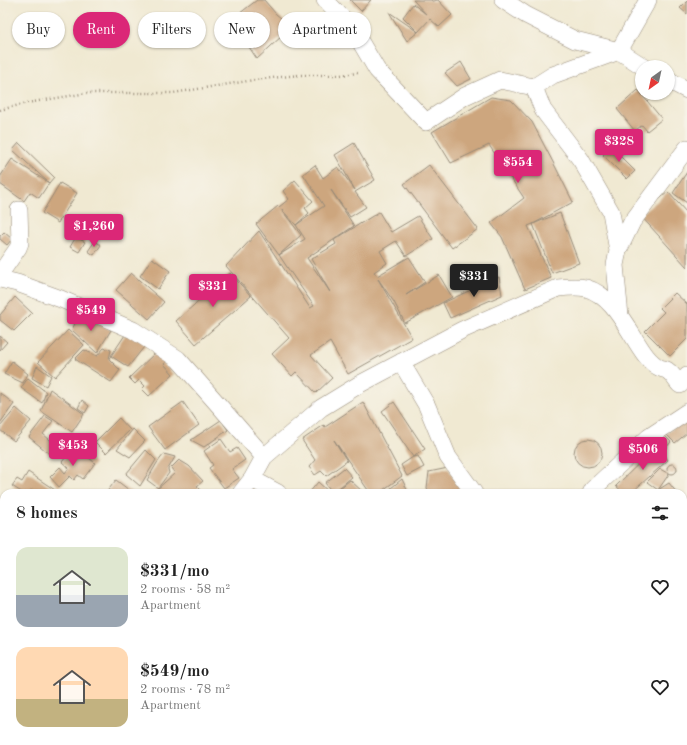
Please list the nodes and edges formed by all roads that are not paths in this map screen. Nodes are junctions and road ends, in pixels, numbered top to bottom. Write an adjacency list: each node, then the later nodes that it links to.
1 (325, 0): 7 (street)
2 (504, 0): 4 (street)
3 (648, 0): 4 (street)
4 (619, 51): 5 (street); 7 (street)
5 (635, 61)
6 (675, 84): 8 (street)
7 (534, 87): 11 (street)
8 (687, 90)
9 (687, 148): 11 (street)
10 (19, 210): 12 (street)
11 (618, 251): 14 (street)
12 (0, 274)
13 (0, 279): 18 (street)
14 (620, 316): 15 (street); 16 (street)
15 (401, 362): 18 (street); 22 (street)
16 (684, 386)
17 (687, 412): 23 (street)
18 (264, 457): 19 (street)
19 (252, 479): 20 (street); 21 (street)
20 (244, 489)
21 (271, 489)
22 (471, 489)
23 (593, 489)

